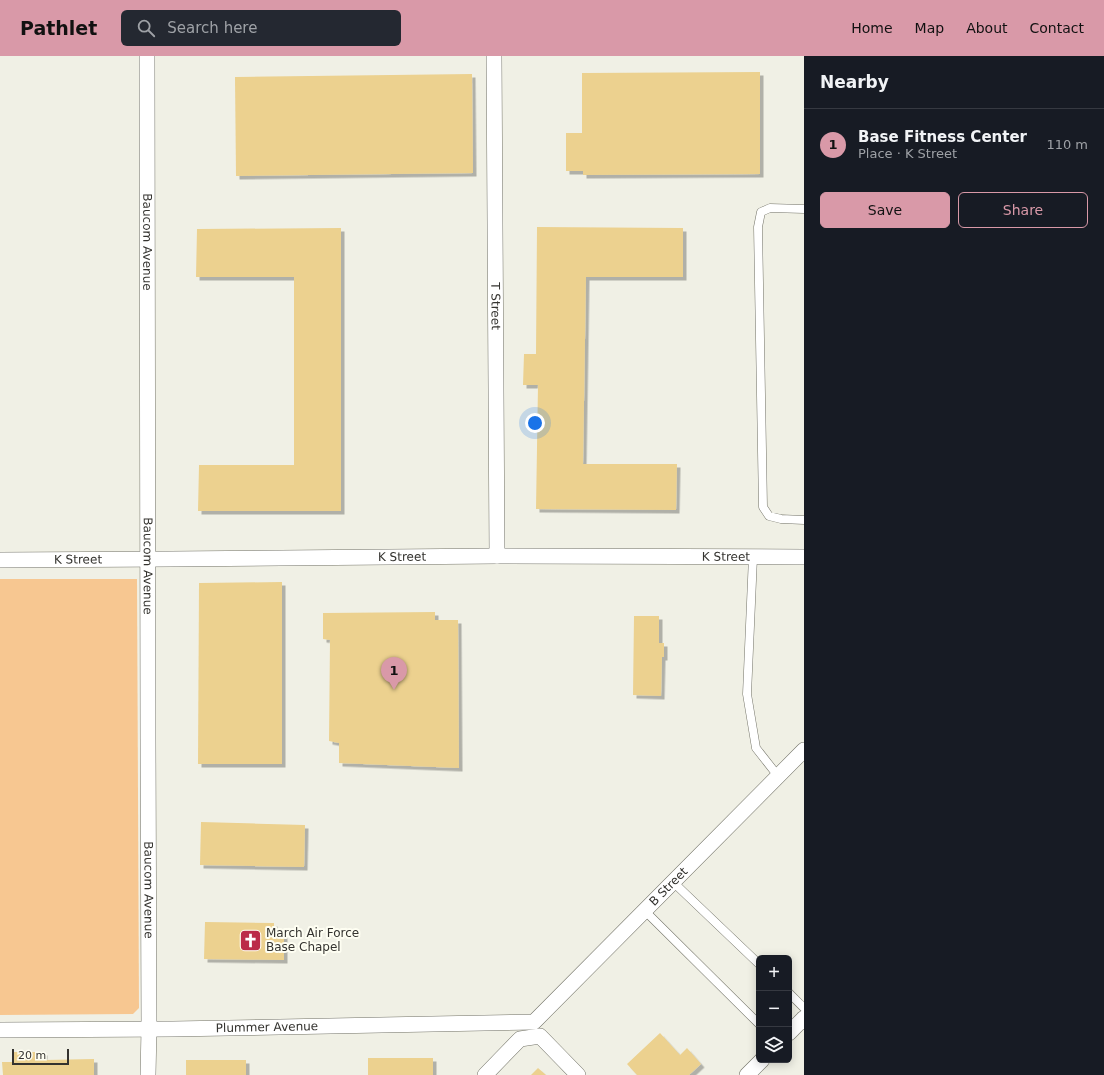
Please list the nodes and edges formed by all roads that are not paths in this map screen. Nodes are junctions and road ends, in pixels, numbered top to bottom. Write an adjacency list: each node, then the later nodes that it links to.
1 (147, 56): 9 (street, Baucom Avenue)
2 (494, 56): 6 (street, T Street)
3 (804, 209): 4 (lane); 5 (lane)
4 (804, 213)
5 (804, 520)
6 (496, 556): 7 (street, K Street); 9 (street, K Street)
7 (753, 557): 8 (street, K Street); 12 (lane)
8 (804, 557)
9 (148, 559): 10 (street, K Street); 21 (street, Baucom Avenue)
10 (0, 560)
11 (804, 750): 12 (street, B Street)
12 (778, 776): 13 (street, B Street)
13 (673, 882): 14 (street, B Street); 15 (lane)
14 (645, 911): 19 (lane); 20 (street, B Street)
15 (756, 961)
16 (792, 996): 17 (lane)
17 (804, 1008)
18 (804, 1018): 23 (street)
19 (756, 1021)
20 (534, 1022): 21 (street, Plummer Avenue)
21 (149, 1029): 22 (street, Plummer Avenue); 25 (street, Baucom Avenue)
22 (0, 1030)
23 (792, 1030)
24 (759, 1063): 28 (street)
25 (148, 1075)
26 (485, 1075): 27 (street)
27 (578, 1075)
28 (747, 1075)

